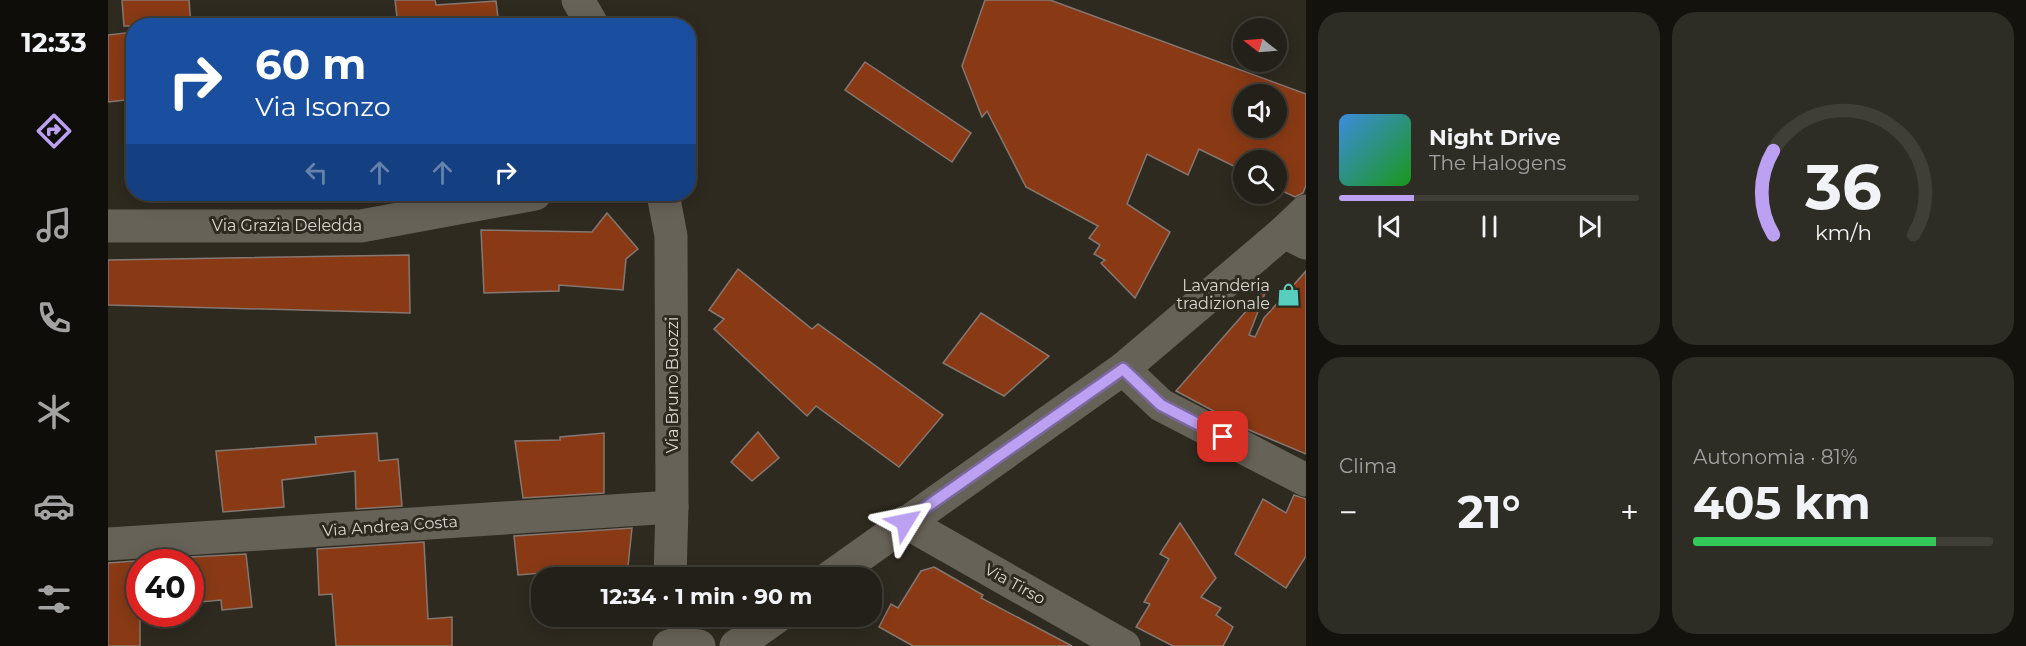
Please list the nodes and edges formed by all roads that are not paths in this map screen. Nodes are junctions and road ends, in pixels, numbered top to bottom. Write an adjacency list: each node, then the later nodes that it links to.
1 (578, 0): 2 (street)
2 (588, 18)
3 (497, 201): 5 (street, Via Grazia Deledda)
4 (664, 201): 9 (street, Via Bruno Buozzi)
5 (108, 225)
6 (1299, 229): 7 (street)
7 (1123, 369): 8 (street); 10 (street)
8 (1306, 480)
9 (672, 507): 11 (street, Via Andrea Costa); 12 (street, Via Bruno Buozzi)
10 (905, 522): 13 (street); 16 (street, Via Tirso)
11 (108, 544)
12 (670, 567)
13 (844, 567)
14 (763, 627): 15 (street)
15 (736, 646)
16 (1124, 646)

